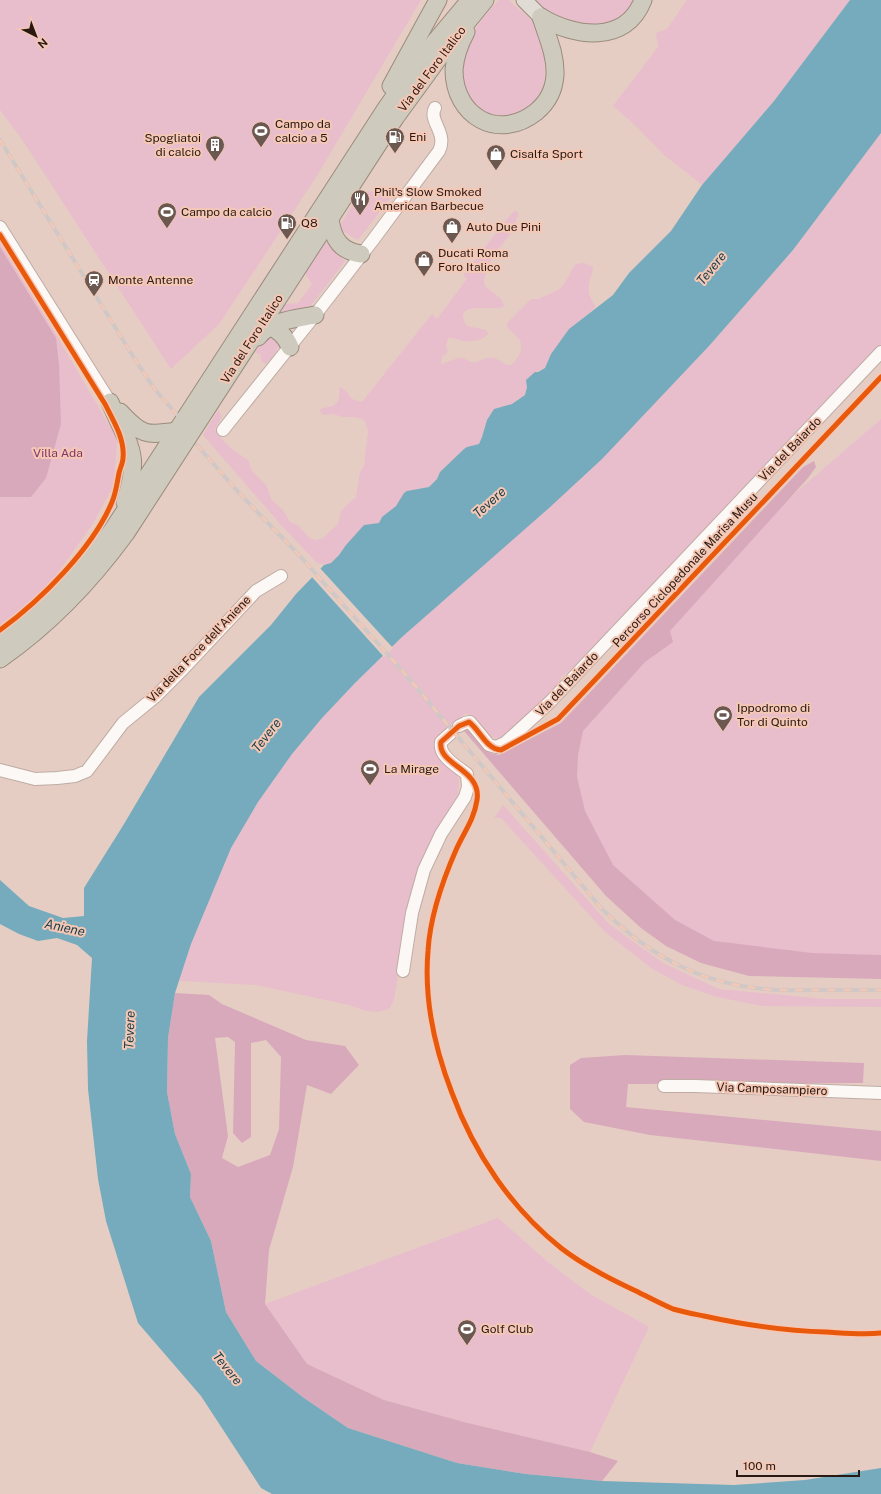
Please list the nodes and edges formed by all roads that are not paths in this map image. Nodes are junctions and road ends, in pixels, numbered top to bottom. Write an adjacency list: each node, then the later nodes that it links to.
1 (438, 0): 7 (highway)
2 (524, 0): 5 (main road)
3 (643, 0): 5 (highway)
4 (478, 2): 5 (highway); 7 (highway, Via del Foro Italico); 8 (highway, Via del Foro Italico)
5 (541, 17)
6 (435, 108): 10 (street)
7 (367, 136): 18 (highway, Via del Foro Italico)
8 (330, 220): 10 (highway); 15 (highway, Via del Foro Italico)
9 (0, 228): 16 (street)
10 (362, 254): 11 (street)
11 (315, 314): 12 (highway); 13 (street)
12 (269, 326): 13 (highway); 15 (highway)
13 (290, 347): 17 (street)
14 (881, 352): 24 (street, Via del Baiardo)
15 (239, 358): 22 (highway, Via del Foro Italico)
16 (110, 402): 18 (highway); 19 (highway)
17 (223, 430)
18 (177, 431): 19 (highway, Via del Foro Italico)
19 (118, 522): 21 (highway, Via del Foro Italico)
20 (281, 576): 23 (street, Via della Foce dell'Aniene)
21 (0, 643)
22 (0, 659)
23 (0, 770)
24 (403, 971)
25 (664, 1086): 26 (street, Via Camposampiero)
26 (881, 1093)

